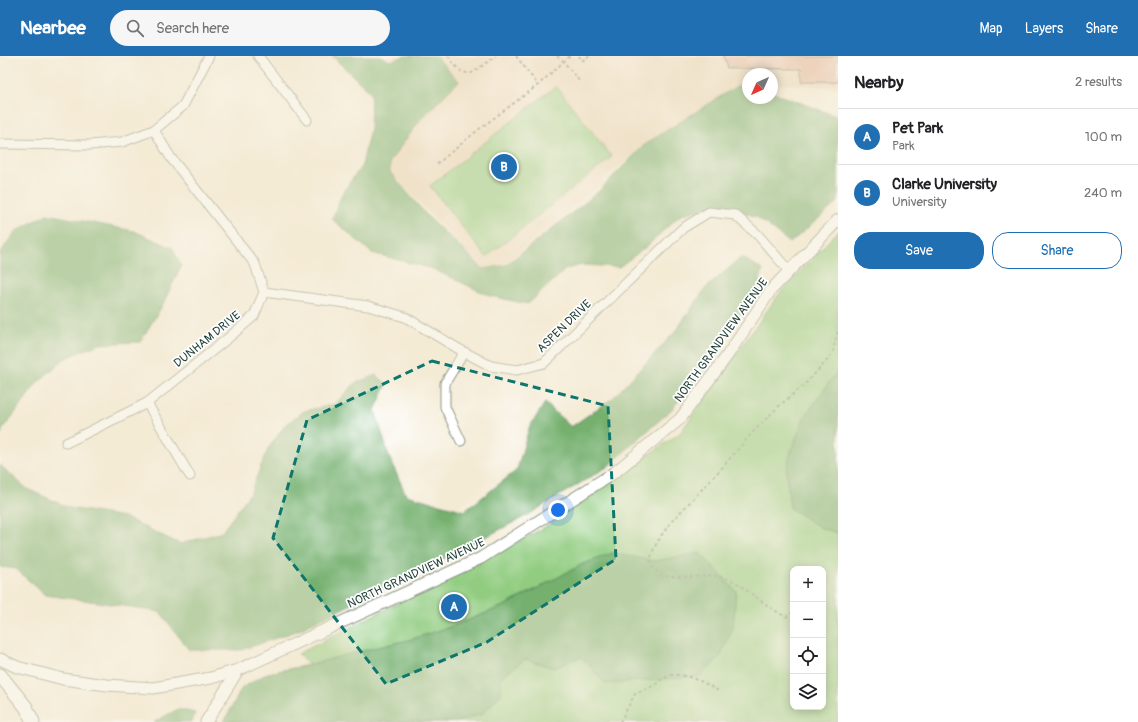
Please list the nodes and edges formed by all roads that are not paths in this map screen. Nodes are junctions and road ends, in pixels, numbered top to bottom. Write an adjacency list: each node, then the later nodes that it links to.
1 (209, 56): 4 (street)
2 (258, 56): 3 (street)
3 (307, 120)
4 (154, 130): 5 (street); 8 (street)
5 (0, 144)
6 (838, 220): 7 (street, NORTH GRANDVIEW AVENUE)
7 (789, 271): 9 (street, ASPEN DRIVE); 15 (street, NORTH GRANDVIEW AVENUE)
8 (264, 292): 9 (street, ASPEN DRIVE); 10 (street, DUNHAM DRIVE)
9 (464, 352): 11 (street)
10 (147, 403): 12 (street, DUNHAM DRIVE); 13 (street)
11 (461, 441)
12 (66, 443)
13 (190, 476)
14 (0, 659): 15 (street, NORTH GRANDVIEW AVENUE)
15 (238, 670): 18 (street)
16 (0, 675): 17 (main road)
17 (33, 722)
18 (206, 722)

